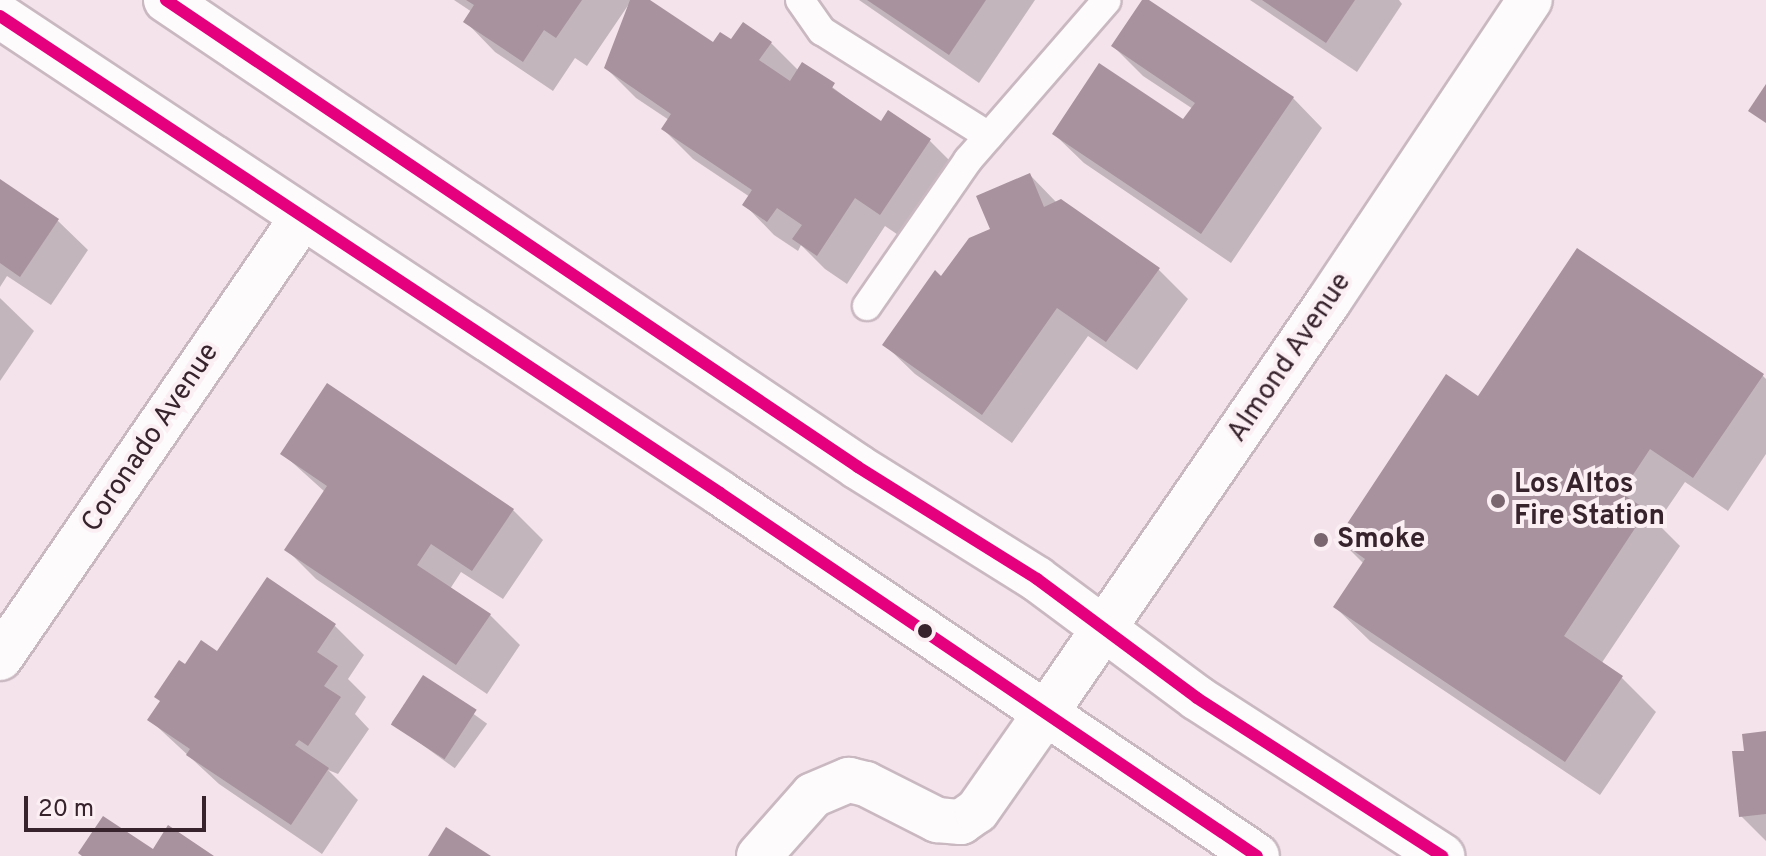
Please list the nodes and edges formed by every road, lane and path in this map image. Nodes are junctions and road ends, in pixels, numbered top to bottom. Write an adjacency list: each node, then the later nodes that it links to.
1 (166, 0): 9 (main road)
2 (800, 0): 6 (lane)
3 (1530, 0): 9 (main road, Almond Avenue)
4 (1106, 1): 6 (lane)
5 (0, 16): 7 (main road)
6 (989, 136): 8 (lane)
7 (302, 218): 10 (main road, Coronado Avenue); 11 (main road)
8 (867, 306)
9 (1103, 630): 11 (main road, Almond Avenue); 14 (main road)
10 (0, 658)
11 (1045, 714): 12 (main road, Almond Avenue); 13 (main road)
12 (759, 856)
13 (1257, 856)
14 (1442, 856)

